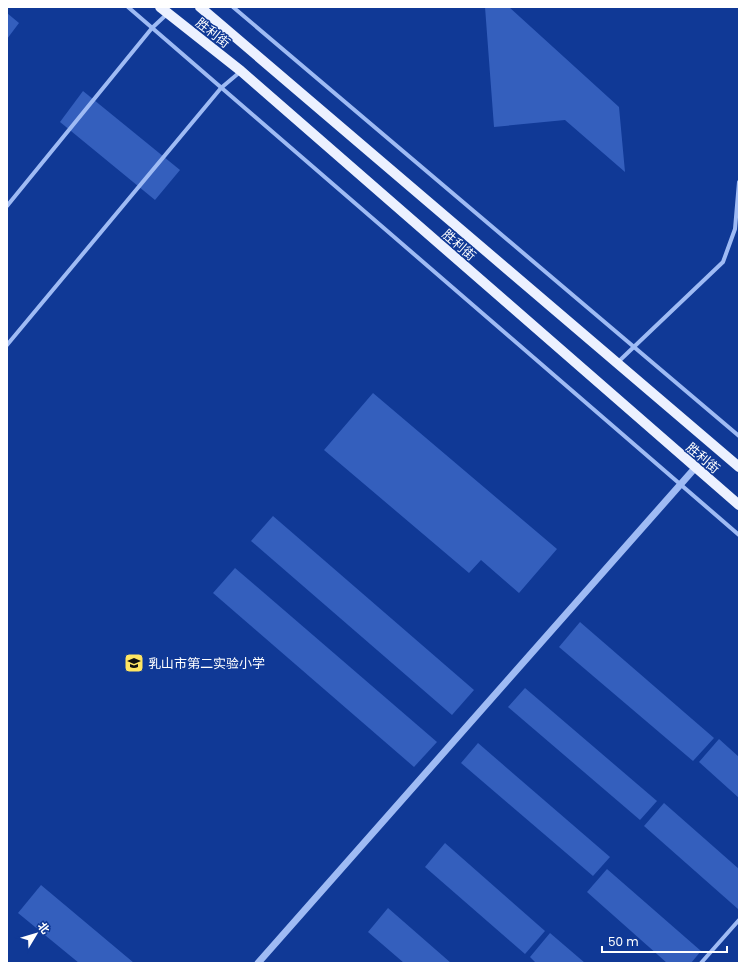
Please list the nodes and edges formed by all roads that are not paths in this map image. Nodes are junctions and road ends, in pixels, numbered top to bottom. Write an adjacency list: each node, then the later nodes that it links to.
1 (128, 7): 5 (street)
2 (200, 7): 12 (main road, 胜利街)
3 (233, 7): 11 (street)
4 (164, 10): 5 (street); 6 (main road, 胜利街)
5 (152, 28): 7 (street); 9 (street)
6 (241, 71): 7 (street); 15 (main road, 胜利街)
7 (221, 88): 10 (street); 16 (street)
8 (739, 182): 11 (street)
9 (7, 206)
10 (7, 345)
11 (633, 346): 12 (street); 13 (street)
12 (616, 363): 14 (main road, 胜利街)
13 (739, 436)
14 (739, 467)
15 (695, 468): 16 (street); 17 (main road, 胜利街)
16 (681, 486): 18 (street); 20 (street)
17 (739, 505)
18 (739, 535)
19 (739, 920): 21 (street)
20 (258, 963)
21 (701, 963)

